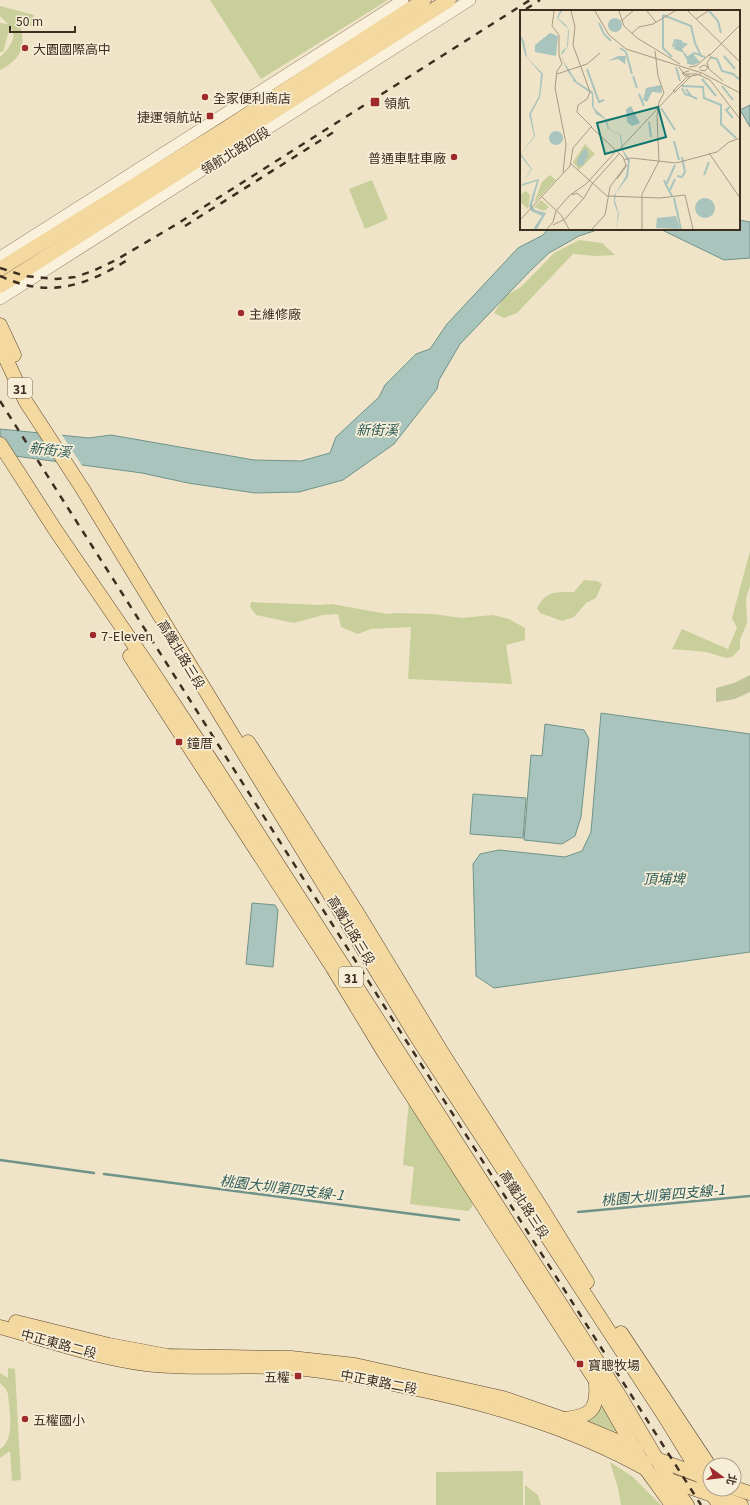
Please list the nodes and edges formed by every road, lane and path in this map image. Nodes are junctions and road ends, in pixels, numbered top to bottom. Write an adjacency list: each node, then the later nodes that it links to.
1 (403, 0): 5 (street)
2 (424, 0): 8 (main road, 領航北路四段)
3 (449, 0): 9 (main road, 領航北路四段)
4 (470, 0): 10 (street, 領航北路四段)
5 (14, 248): 6 (street); 7 (street)
6 (0, 249)
7 (0, 257)
8 (0, 269)
9 (0, 286)
10 (0, 299)
11 (0, 325): 13 (main road, 高鐵北路三段)
12 (0, 346): 13 (main road, 高鐵北路三段 / 31)
13 (48, 430): 17 (main road, 高鐵北路三段)
14 (0, 444): 16 (main road, 高鐵北路三段 / 31)
15 (0, 461): 16 (main road, 高鐵北路三段)
16 (17, 479): 19 (main road, 高鐵北路三段); 21 (main road, 高鐵北路三段 / 31)
17 (86, 489): 18 (main road, 高鐵北路三段 / 31); 20 (main road, 高鐵北路三段)
18 (397, 1004): 20 (main road); 25 (main road, 高鐵北路三段 / 31)
19 (374, 1036): 21 (main road); 26 (main road, 高鐵北路三段)
20 (441, 1051): 22 (main road, 高鐵北路三段)
21 (415, 1078): 29 (main road, 高鐵北路三段 / 31)
22 (594, 1295): 25 (main road); 30 (main road, 高鐵北路三段)
23 (0, 1318): 27 (main road, 中正東路二段)
24 (0, 1327): 32 (main road, 中正東路二段)
25 (605, 1327): 31 (main road, 高鐵北路三段 / 31)
26 (596, 1381): 27 (main road); 28 (main road, 高鐵北路三段)
27 (564, 1419): 28 (main road, 中正東路二段)
28 (634, 1449): 29 (main road, 中正東路二段); 32 (main road, 高鐵北路三段)
29 (658, 1460): 33 (main road, 中正東路二段); 34 (main road, 高鐵北路三段 / 31)
30 (702, 1465)
31 (702, 1467)
32 (646, 1469): 34 (main road, 中正東路二段); 37 (main road, 高鐵北路三段)
33 (702, 1473)
34 (669, 1480): 36 (main road, 中正東路二段); 38 (main road, 高鐵北路三段 / 31)
35 (750, 1493): 36 (main road, 中正東路二段)
36 (728, 1498)
37 (672, 1505)
38 (687, 1505)

